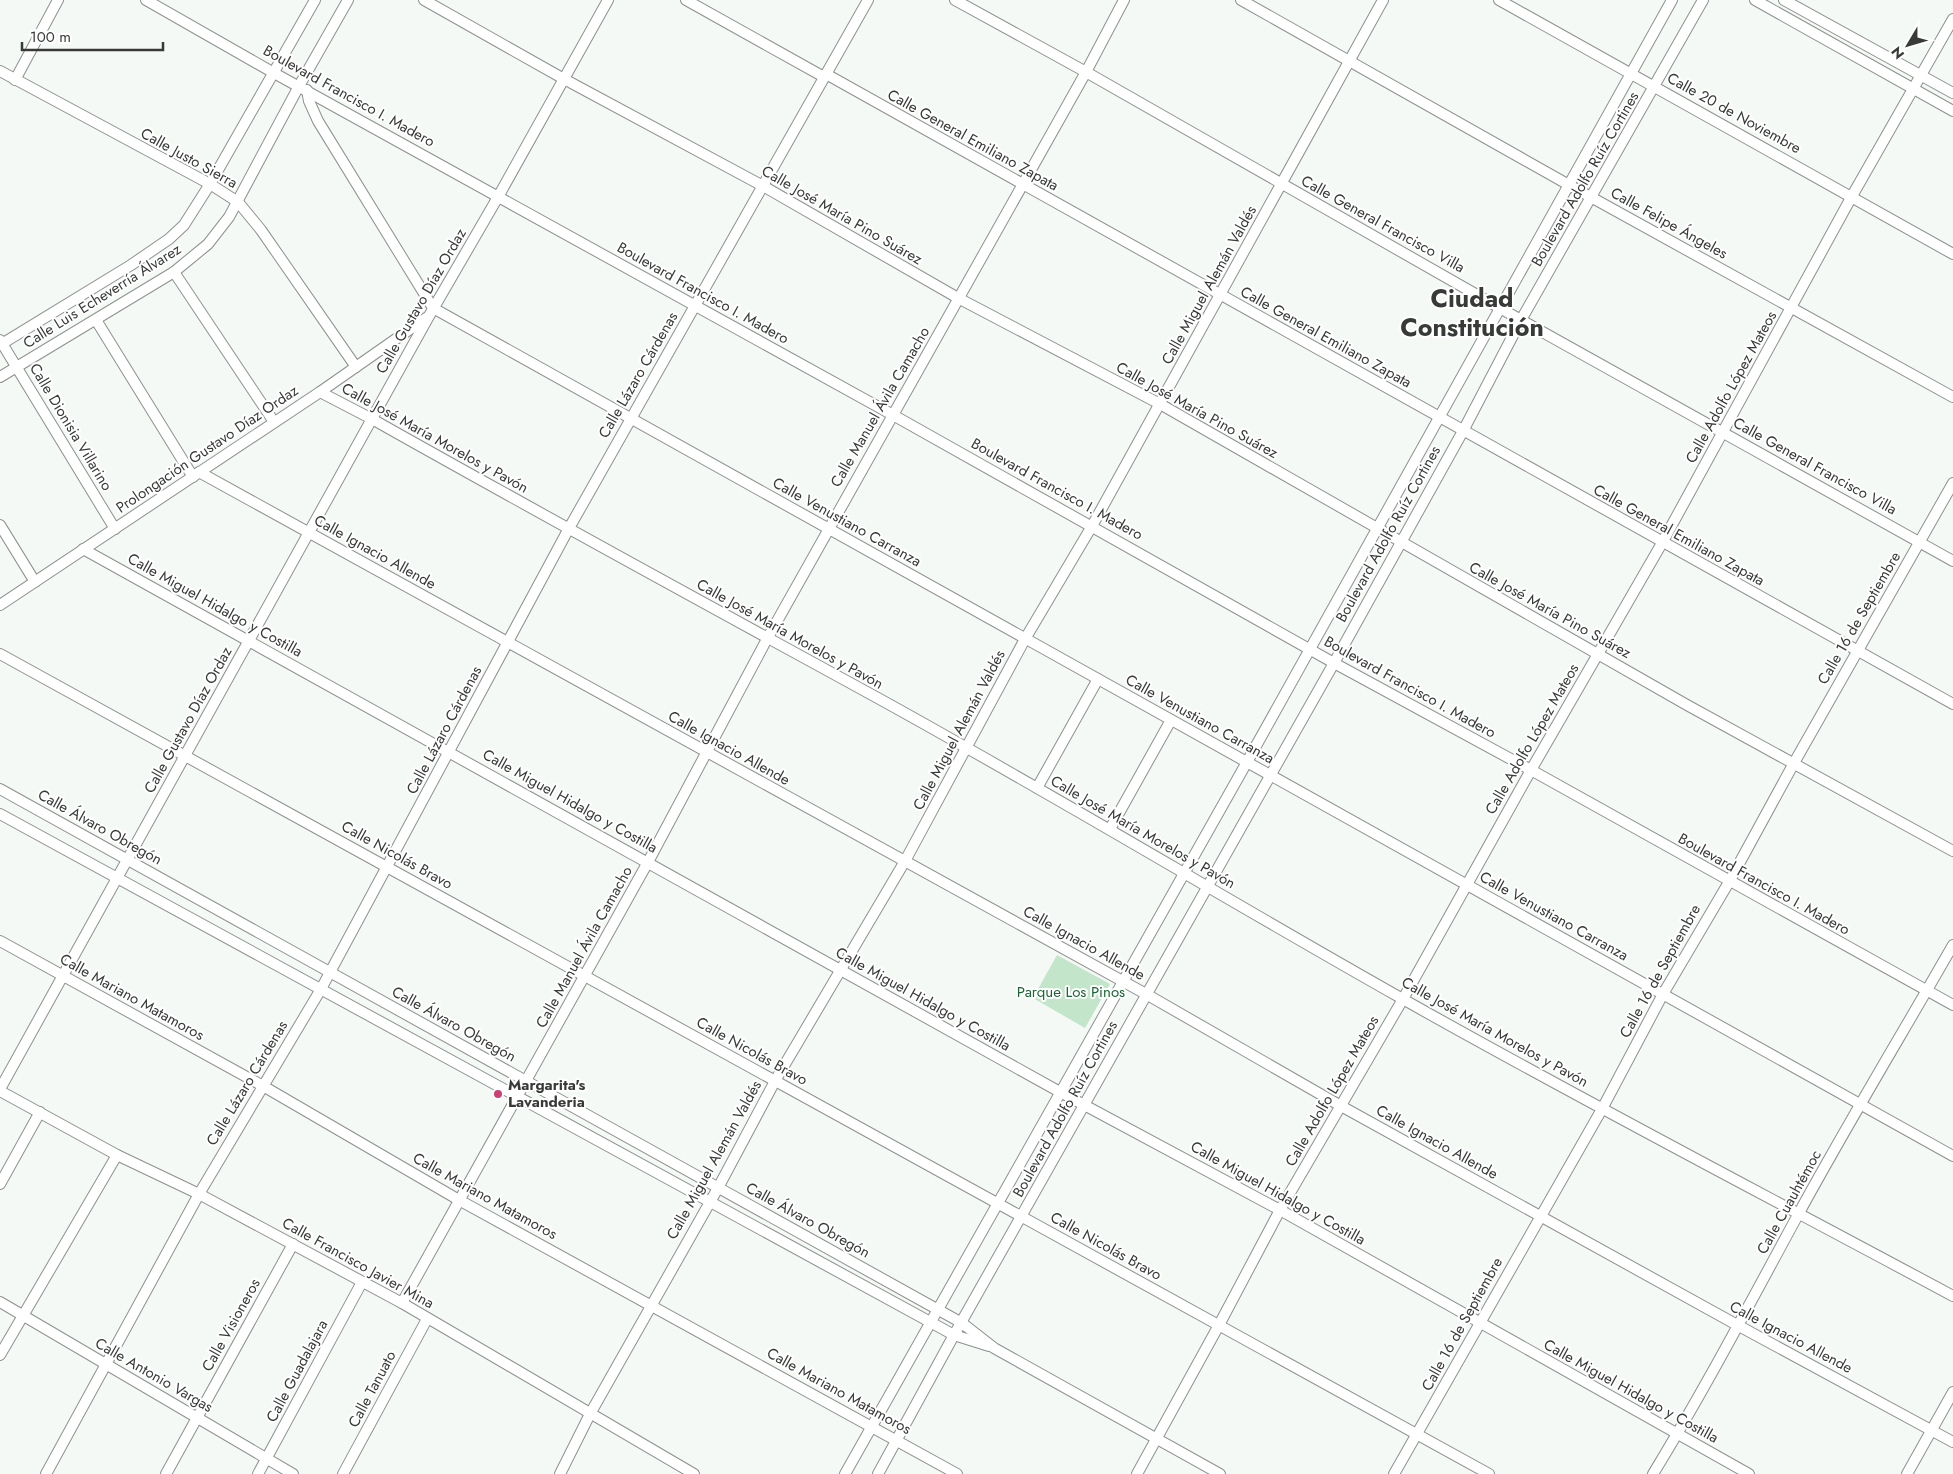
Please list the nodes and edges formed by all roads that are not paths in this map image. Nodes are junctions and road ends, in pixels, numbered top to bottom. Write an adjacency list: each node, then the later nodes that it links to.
1 (58, 0): 27 (street)
2 (146, 0): 22 (street, Boulevard Francisco I. Madero)
3 (315, 0): 22 (street, Calle Luis Echeverría Álvarez)
4 (348, 0): 29 (street, Calle Luis Echeverría Álvarez)
5 (424, 0): 26 (street, Calle José María Pino Suárez)
6 (608, 0): 26 (street, Calle Gustavo Díaz Ordaz)
7 (686, 0): 25 (street, Calle General Emiliano Zapata)
8 (868, 0): 25 (street, Calle Lázaro Cárdenas)
9 (955, 0): 21 (street, Calle General Francisco Villa)
10 (1124, 0): 21 (street, Calle Manuel Ávila Camacho)
11 (1241, 0): 19 (street, Calle Felipe Ángeles)
12 (1383, 0): 19 (street, Calle Miguel Alemán Valdés)
13 (1499, 0): 23 (street, Calle 20 de Noviembre)
14 (1672, 0): 23 (street, Boulevard Adolfo Ruíz Cortines)
15 (1703, 0): 28 (street, Boulevard Adolfo Ruíz Cortines)
16 (1755, 0): 30 (street)
17 (1784, 0): 24 (street)
18 (1953, 19): 24 (street, Calle Adolfo López Mateos)
19 (1350, 61): 35 (street, Calle Miguel Alemán Valdés); 36 (street, Calle Felipe Ángeles)
20 (0, 71): 27 (street, Calle Justo Sierra)
21 (1086, 72): 34 (street, Calle Manuel Ávila Camacho); 35 (street, Calle General Francisco Villa)
22 (274, 73): 29 (street, Boulevard Francisco I. Madero); 33 (street, Calle Luis Echeverría Álvarez)
23 (1631, 74): 28 (street, Calle 20 de Noviembre); 36 (street, Boulevard Adolfo Ruíz Cortines)
24 (1922, 75): 30 (street, Calle Adolfo López Mateos); 31 (street)
25 (824, 77): 34 (street, Calle General Emiliano Zapata); 37 (street, Calle Lázaro Cárdenas)
26 (564, 79): 37 (street, Calle José María Pino Suárez); 39 (street, Calle Gustavo Díaz Ordaz)
27 (15, 80): 33 (street, Calle Justo Sierra)
28 (1655, 86): 38 (street, Calle 20 de Noviembre); 40 (street, Boulevard Adolfo Ruíz Cortines)
29 (303, 88): 39 (street, Boulevard Francisco I. Madero); 41 (street, Calle Luis Echeverría Álvarez); 49 (street)
30 (1914, 89): 32 (street); 38 (street, Calle Adolfo López Mateos)
31 (1953, 93)
32 (1953, 111)
33 (210, 184): 41 (street, Calle Justo Sierra); 52 (street, Calle Luis Echeverría Álvarez)
34 (1022, 185): 44 (street, Calle General Emiliano Zapata); 45 (street, Calle Manuel Ávila Camacho)
35 (1282, 185): 44 (street, Calle Miguel Alemán Valdés); 47 (street, Calle General Francisco Villa)
36 (1569, 185): 40 (street, Calle Felipe Ángeles); 47 (street, Boulevard Adolfo Ruíz Cortines)
37 (762, 186): 45 (street, Calle José María Pino Suárez); 46 (street, Calle Lázaro Cárdenas)
38 (1852, 196): 42 (street, Calle 20 de Noviembre); 48 (street, Calle Adolfo López Mateos)
39 (498, 197): 46 (street, Boulevard Francisco I. Madero); 49 (street, Calle Gustavo Díaz Ordaz)
40 (1591, 197): 48 (street, Calle Felipe Ángeles); 51 (street, Boulevard Adolfo Ruíz Cortines)
41 (238, 202): 43 (street, Calle Luis Echeverría Álvarez); 54 (street, Calle Justo Sierra)
42 (1953, 254)
43 (174, 272): 50 (street, Calle Luis Echeverría Álvarez); 63 (street)
44 (1220, 296): 58 (street, Calle Miguel Alemán Valdés); 61 (street, Calle General Emiliano Zapata)
45 (958, 298): 58 (street, Calle José María Pino Suárez); 59 (street, Calle Manuel Ávila Camacho)
46 (695, 307): 59 (street, Boulevard Francisco I. Madero); 60 (street, Calle Lázaro Cárdenas)
47 (1500, 307): 51 (street, Calle General Francisco Villa); 61 (street, Boulevard Adolfo Ruíz Cortines)
48 (1792, 308): 57 (street, Calle Felipe Ángeles); 65 (street, Calle Adolfo López Mateos)
49 (431, 312): 54 (street, Prolongación Gustavo Díaz Ordaz); 60 (street, Calle Venustiano Carranza); 62 (street, Calle Gustavo Díaz Ordaz)
50 (96, 320): 53 (street, Calle Luis Echeverría Álvarez); 66 (street)
51 (1522, 320): 64 (street, Boulevard Adolfo Ruíz Cortines); 65 (street, Calle General Francisco Villa)
52 (1, 343): 53 (street, Calle Dionisia Villarino)
53 (16, 366): 55 (street, Calle Luis Echeverría Álvarez); 70 (street, Calle Dionisia Villarino)
54 (356, 367): 56 (street, Prolongación Gustavo Díaz Ordaz)
55 (0, 377)
56 (320, 392): 62 (street, Calle José María Morelos y Pavón); 63 (street, Prolongación Gustavo Díaz Ordaz)
57 (1953, 397)
58 (1160, 404): 69 (street, Calle Miguel Alemán Valdés); 72 (street, Calle José María Pino Suárez)
59 (893, 415): 69 (street, Boulevard Francisco I. Madero); 71 (street, Calle Manuel Ávila Camacho)
60 (630, 418): 71 (street, Calle Venustiano Carranza); 73 (street, Calle Lázaro Cárdenas)
61 (1439, 418): 64 (street, Calle General Emiliano Zapata); 72 (street, Boulevard Adolfo Ruíz Cortines)
62 (372, 419): 73 (street, Calle José María Morelos y Pavón); 74 (street, Calle Gustavo Díaz Ordaz)
63 (274, 422): 66 (street, Prolongación Gustavo Díaz Ordaz)
64 (1463, 431): 75 (street, Boulevard Adolfo Ruíz Cortines); 77 (street, Calle General Emiliano Zapata)
65 (1723, 431): 76 (street, Calle General Francisco Villa); 77 (street, Calle Adolfo López Mateos)
66 (196, 474): 70 (street, Prolongación Gustavo Díaz Ordaz); 74 (street, Calle Ignacio Allende)
67 (1953, 483): 76 (street, Calle 16 de Septiembre)
68 (0, 525): 80 (street)
69 (1092, 526): 82 (street, Calle Miguel Alemán Valdés); 86 (street, Boulevard Francisco I. Madero)
70 (116, 529): 78 (street, Prolongación Gustavo Díaz Ordaz)
71 (828, 529): 82 (street, Calle Venustiano Carranza); 83 (street, Calle Manuel Ávila Camacho)
72 (1377, 529): 75 (street, Calle José María Pino Suárez); 86 (street, Boulevard Adolfo Ruíz Cortines)
73 (568, 530): 83 (street, Calle José María Morelos y Pavón); 85 (street, Calle Lázaro Cárdenas)
74 (309, 532): 84 (street, Calle Gustavo Díaz Ordaz); 85 (street, Calle Ignacio Allende)
75 (1401, 542): 88 (street, Calle José María Pino Suárez); 90 (street, Boulevard Adolfo Ruíz Cortines)
76 (1920, 542): 79 (street, Calle General Francisco Villa); 87 (street, Calle 16 de Septiembre)
77 (1662, 543): 87 (street, Calle General Emiliano Zapata); 88 (street, Calle Adolfo López Mateos)
78 (83, 549): 80 (street, Prolongación Gustavo Díaz Ordaz); 84 (street, Calle Miguel Hidalgo y Costilla)
79 (1953, 561)
80 (35, 582): 81 (street, Prolongación Gustavo Díaz Ordaz)
81 (0, 605)
82 (1025, 638): 91 (street, Calle Venustiano Carranza); 94 (street, Calle Miguel Alemán Valdés)
83 (767, 639): 94 (street, Calle José María Morelos y Pavón); 96 (street, Calle Manuel Ávila Camacho)
84 (248, 641): 95 (street, Calle Miguel Hidalgo y Costilla); 97 (street, Calle Gustavo Díaz Ordaz)
85 (508, 644): 95 (street, Calle Lázaro Cárdenas); 96 (street, Calle Ignacio Allende)
86 (1310, 649): 90 (street, Boulevard Francisco I. Madero); 98 (street, Boulevard Adolfo Ruíz Cortines)
87 (1858, 652): 92 (street, Calle General Emiliano Zapata); 99 (street, Calle 16 de Septiembre)
88 (1597, 653): 99 (street, Calle José María Pino Suárez); 100 (street, Calle Adolfo López Mateos)
89 (0, 654): 97 (street, Calle Nicolás Bravo)
90 (1334, 663): 100 (street, Boulevard Francisco I. Madero); 101 (street, Boulevard Adolfo Ruíz Cortines)
91 (1098, 679): 93 (street, Calle Venustiano Carranza); 102 (street)
92 (1953, 704)
93 (1171, 720): 98 (street, Calle Venustiano Carranza); 105 (street)
94 (967, 749): 102 (street, Calle José María Morelos y Pavón); 108 (street, Calle Miguel Alemán Valdés)
95 (450, 752): 109 (street, Calle Miguel Hidalgo y Costilla); 110 (street, Calle Lázaro Cárdenas)
96 (706, 752): 108 (street, Calle Ignacio Allende); 109 (street, Calle Manuel Ávila Camacho)
97 (185, 756): 107 (street, Calle Gustavo Díaz Ordaz); 110 (street, Calle Nicolás Bravo)
98 (1247, 762): 101 (street, Calle Venustiano Carranza); 111 (street, Boulevard Adolfo Ruíz Cortines)
99 (1794, 763): 106 (street, Calle José María Pino Suárez); 113 (street, Calle 16 de Septiembre)
100 (1531, 770): 113 (street, Boulevard Francisco I. Madero); 114 (street, Calle Adolfo López Mateos)
101 (1270, 775): 114 (street, Calle Venustiano Carranza); 115 (street, Boulevard Adolfo Ruíz Cortines)
102 (1037, 788): 105 (street, Calle José María Morelos y Pavón)
103 (0, 790): 107 (street, Calle Álvaro Obregón)
104 (0, 814): 112 (street, Calle Álvaro Obregón)
105 (1110, 829): 111 (street, Calle José María Morelos y Pavón)
106 (1953, 851)
107 (127, 860): 112 (street, Calle Gustavo Díaz Ordaz); 119 (street, Calle Álvaro Obregón)
108 (905, 861): 118 (street, Calle Miguel Alemán Valdés); 122 (street, Calle Ignacio Allende)
109 (648, 862): 118 (street, Calle Miguel Hidalgo y Costilla); 121 (street, Calle Manuel Ávila Camacho)
110 (388, 868): 119 (street, Calle Lázaro Cárdenas); 121 (street, Calle Nicolás Bravo)
111 (1183, 873): 115 (street, Calle José María Morelos y Pavón); 122 (street, Boulevard Adolfo Ruíz Cortines)
112 (117, 878): 120 (street, Calle Gustavo Díaz Ordaz); 123 (street, Calle Álvaro Obregón)
113 (1729, 882): 124 (street, Boulevard Francisco I. Madero); 126 (street, Calle 16 de Septiembre)
114 (1466, 884): 126 (street, Calle Venustiano Carranza); 127 (street, Calle Adolfo López Mateos)
115 (1208, 888): 125 (street, Boulevard Adolfo Ruíz Cortines); 127 (street, Calle José María Morelos y Pavón)
116 (0, 941): 120 (street, Calle Mariano Matamoros)
117 (1953, 945): 124 (street, Calle Cuauhtémoc)
118 (841, 970): 130 (street, Calle Miguel Alemán Valdés); 133 (street, Calle Miguel Hidalgo y Costilla)
119 (330, 972): 123 (street, Calle Lázaro Cárdenas); 129 (street, Calle Álvaro Obregón)
120 (63, 976): 131 (street, Calle Mariano Matamoros); 132 (street, Calle Gustavo Díaz Ordaz)
121 (585, 976): 129 (street, Calle Manuel Ávila Camacho); 130 (street, Calle Nicolás Bravo)
122 (1123, 982): 125 (street, Calle Ignacio Allende); 133 (street, Boulevard Adolfo Ruíz Cortines)
123 (321, 989): 131 (street, Calle Lázaro Cárdenas); 134 (street, Calle Álvaro Obregón)
124 (1926, 991): 128 (street, Boulevard Francisco I. Madero); 135 (street, Calle Cuauhtémoc)
125 (1146, 994): 136 (street, Boulevard Adolfo Ruíz Cortines); 137 (street, Calle Ignacio Allende)
126 (1663, 994): 135 (street, Calle Venustiano Carranza); 138 (street, Calle 16 de Septiembre)
127 (1403, 999): 137 (street, Calle Adolfo López Mateos); 138 (street, Calle José María Morelos y Pavón)
128 (1953, 1005)
129 (526, 1081): 134 (street, Calle Manuel Ávila Camacho); 143 (street, Calle Álvaro Obregón)
130 (775, 1081): 143 (street, Calle Miguel Alemán Valdés); 147 (street, Calle Nicolás Bravo)
131 (263, 1086): 144 (street, Calle Lázaro Cárdenas); 145 (street, Calle Mariano Matamoros)
132 (0, 1090): 139 (street, Calle Francisco Javier Mina)
133 (1060, 1092): 136 (street, Calle Miguel Hidalgo y Costilla); 147 (street, Boulevard Adolfo Ruíz Cortines)
134 (518, 1097): 145 (street, Calle Manuel Ávila Camacho); 146 (street, Calle Álvaro Obregón)
135 (1860, 1104): 141 (street, Calle Venustiano Carranza); 149 (street, Calle Cuauhtémoc)
136 (1085, 1105): 148 (street, Calle Miguel Hidalgo y Costilla); 151 (street, Boulevard Adolfo Ruíz Cortines)
137 (1341, 1106): 148 (street, Calle Adolfo López Mateos); 150 (street, Calle Ignacio Allende)
138 (1602, 1108): 149 (street, Calle José María Morelos y Pavón); 150 (street, Calle 16 de Septiembre)
139 (40, 1112): 140 (street, Calle Francisco Javier Mina); 142 (street)
140 (117, 1155): 144 (street, Calle Francisco Javier Mina); 159 (street)
141 (1953, 1156)
142 (0, 1184)
143 (718, 1188): 146 (street, Calle Miguel Alemán Valdés); 158 (street, Calle Álvaro Obregón)
144 (199, 1194): 152 (street, Calle Francisco Javier Mina); 169 (street, Calle Lázaro Cárdenas)
145 (459, 1200): 156 (street, Calle Manuel Ávila Camacho); 157 (street, Calle Mariano Matamoros)
146 (710, 1202): 157 (street, Calle Miguel Alemán Valdés); 161 (street, Calle Álvaro Obregón)
147 (998, 1204): 151 (street, Calle Nicolás Bravo); 158 (street, Boulevard Adolfo Ruíz Cortines)
148 (1280, 1210): 163 (street, Calle Miguel Hidalgo y Costilla); 164 (street, Calle Adolfo López Mateos)
149 (1799, 1213): 154 (street, Calle José María Morelos y Pavón); 165 (street, Calle Cuauhtémoc)
150 (1540, 1215): 163 (street, Calle 16 de Septiembre); 165 (street, Calle Ignacio Allende)
151 (1022, 1216): 162 (street, Boulevard Adolfo Ruíz Cortines); 164 (street, Calle Nicolás Bravo)
152 (293, 1244): 153 (street, Calle Francisco Javier Mina); 172 (street, Calle Visioneros)
153 (362, 1282): 156 (street, Calle Francisco Javier Mina); 180 (street, Calle Guadalajara)
154 (1953, 1296)
155 (0, 1302): 159 (street, Calle Antonio Vargas)
156 (402, 1303): 160 (street, Calle Francisco Javier Mina)
157 (651, 1304): 171 (street, Calle Miguel Alemán Valdés); 173 (street, Calle Mariano Matamoros)
158 (938, 1309): 161 (street, Boulevard Adolfo Ruíz Cortines); 162 (street, Calle Álvaro Obregón)
159 (23, 1315): 168 (street); 169 (street, Calle Antonio Vargas)
160 (427, 1319): 171 (street, Calle Francisco Javier Mina); 185 (street, Calle Tanuato)
161 (930, 1322): 166 (street, Calle Álvaro Obregón); 173 (street, Boulevard Adolfo Ruíz Cortines)
162 (962, 1322): 166 (street, Boulevard Adolfo Ruíz Cortines); 167 (street, Calle Álvaro Obregón)
163 (1480, 1324): 175 (street, Calle 16 de Septiembre); 176 (street, Calle Miguel Hidalgo y Costilla)
164 (1219, 1326): 175 (street, Calle Nicolás Bravo); 177 (street, Calle Adolfo López Mateos)
165 (1739, 1326): 174 (street, Calle Ignacio Allende); 176 (street, Calle Cuauhtémoc)
166 (954, 1335): 167 (street, Calle Álvaro Obregón); 178 (street, Boulevard Adolfo Ruíz Cortines)
167 (994, 1348): 177 (street, Calle Álvaro Obregón)
168 (0, 1355)
169 (106, 1365): 172 (street, Calle Antonio Vargas); 181 (street, Calle Lázaro Cárdenas)
170 (1953, 1392): 174 (street)
171 (590, 1414): 186 (street, Calle Miguel Alemán Valdés); 187 (street, Calle Francisco Javier Mina)
172 (197, 1417): 180 (street, Calle Antonio Vargas); 182 (street, Calle Visioneros)
173 (872, 1426): 178 (street, Calle Mariano Matamoros); 188 (street, Boulevard Adolfo Ruíz Cortines)
174 (1932, 1430): 179 (street, Calle Ignacio Allende); 197 (street)
175 (1417, 1434): 193 (street, Calle 16 de Septiembre); 194 (street, Calle Nicolás Bravo)
176 (1678, 1435): 195 (street, Calle Cuauhtémoc); 196 (street, Calle Miguel Hidalgo y Costilla)
177 (1157, 1438): 191 (street, Calle Adolfo López Mateos); 192 (street, Calle Álvaro Obregón)
178 (896, 1440): 189 (street, Boulevard Adolfo Ruíz Cortines); 190 (street, Calle Mariano Matamoros)
179 (1953, 1442)
180 (267, 1458): 183 (street, Calle Guadalajara); 184 (street, Calle Antonio Vargas)
181 (46, 1474)
182 (166, 1474)
183 (258, 1474)
184 (293, 1474)
185 (343, 1474)
186 (560, 1474)
187 (694, 1474)
188 (845, 1474)
189 (878, 1474)
190 (956, 1474)
191 (1137, 1474)
192 (1220, 1474)
193 (1394, 1474)
194 (1489, 1474)
195 (1654, 1474)
196 (1749, 1474)
197 (1907, 1474)

